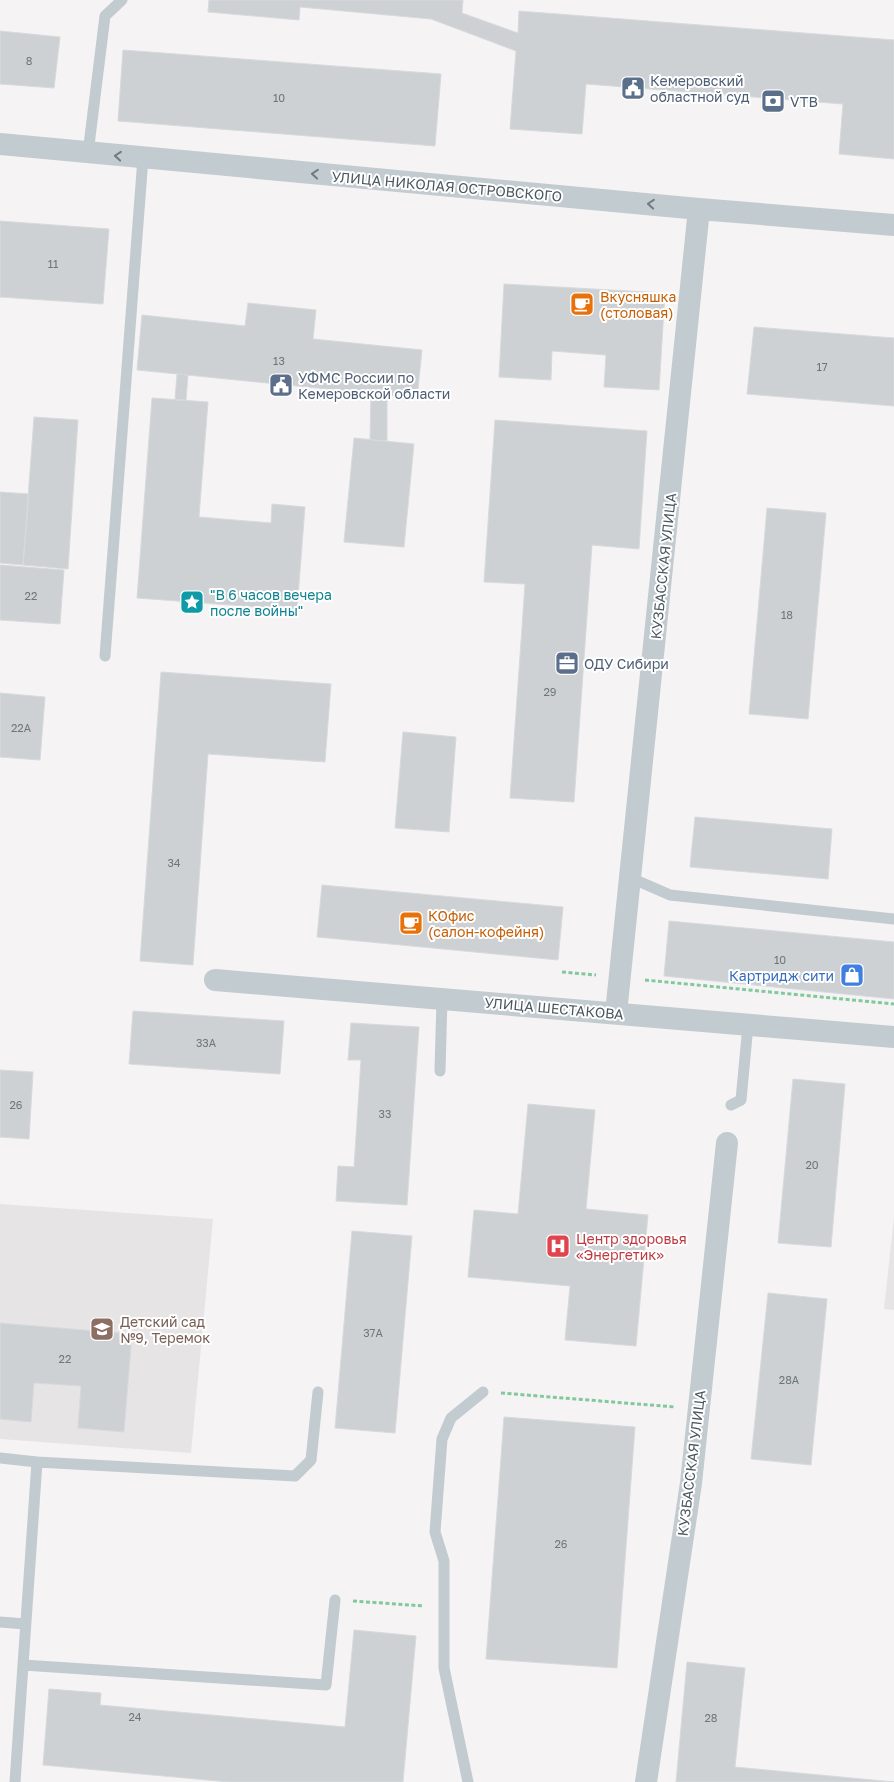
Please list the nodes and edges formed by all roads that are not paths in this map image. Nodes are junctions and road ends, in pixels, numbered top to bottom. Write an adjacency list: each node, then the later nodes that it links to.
1 (122, 0): 3 (lane)
2 (0, 144): 3 (street, УЛИЦА НИКОЛАЯ ОСТРОВСКОГО)
3 (88, 153): 4 (street, УЛИЦА НИКОЛАЯ ОСТРОВСКОГО, one-way to 3)
4 (143, 158): 5 (street, УЛИЦА НИКОЛАЯ ОСТРОВСКОГО, one-way to 4); 7 (lane)
5 (699, 209): 6 (street, УЛИЦА НИКОЛАЯ ОСТРОВСКОГО); 8 (street, КУЗБАССКАЯ УЛИЦА)
6 (894, 225)
7 (105, 656)
8 (631, 878): 9 (lane); 12 (street, КУЗБАССКАЯ УЛИЦА)
9 (894, 919)
10 (215, 980): 11 (street, УЛИЦА ШЕСТАКОВА)
11 (442, 999): 12 (street, УЛИЦА ШЕСТАКОВА); 15 (lane)
12 (616, 1014): 13 (street, УЛИЦА ШЕСТАКОВА)
13 (748, 1025): 14 (street, УЛИЦА ШЕСТАКОВА); 16 (lane)
14 (894, 1037)
15 (440, 1071)
16 (731, 1105)
17 (727, 1143): 28 (street, КУЗБАССКАЯ УЛИЦА)
18 (318, 1392): 21 (lane)
19 (483, 1392): 27 (lane)
20 (0, 1458): 21 (lane)
21 (36, 1462): 24 (lane)
22 (335, 1600): 25 (lane)
23 (0, 1622): 24 (lane)
24 (25, 1624): 25 (lane)
25 (24, 1665): 26 (lane)
26 (15, 1782)
27 (468, 1782)
28 (646, 1782)

